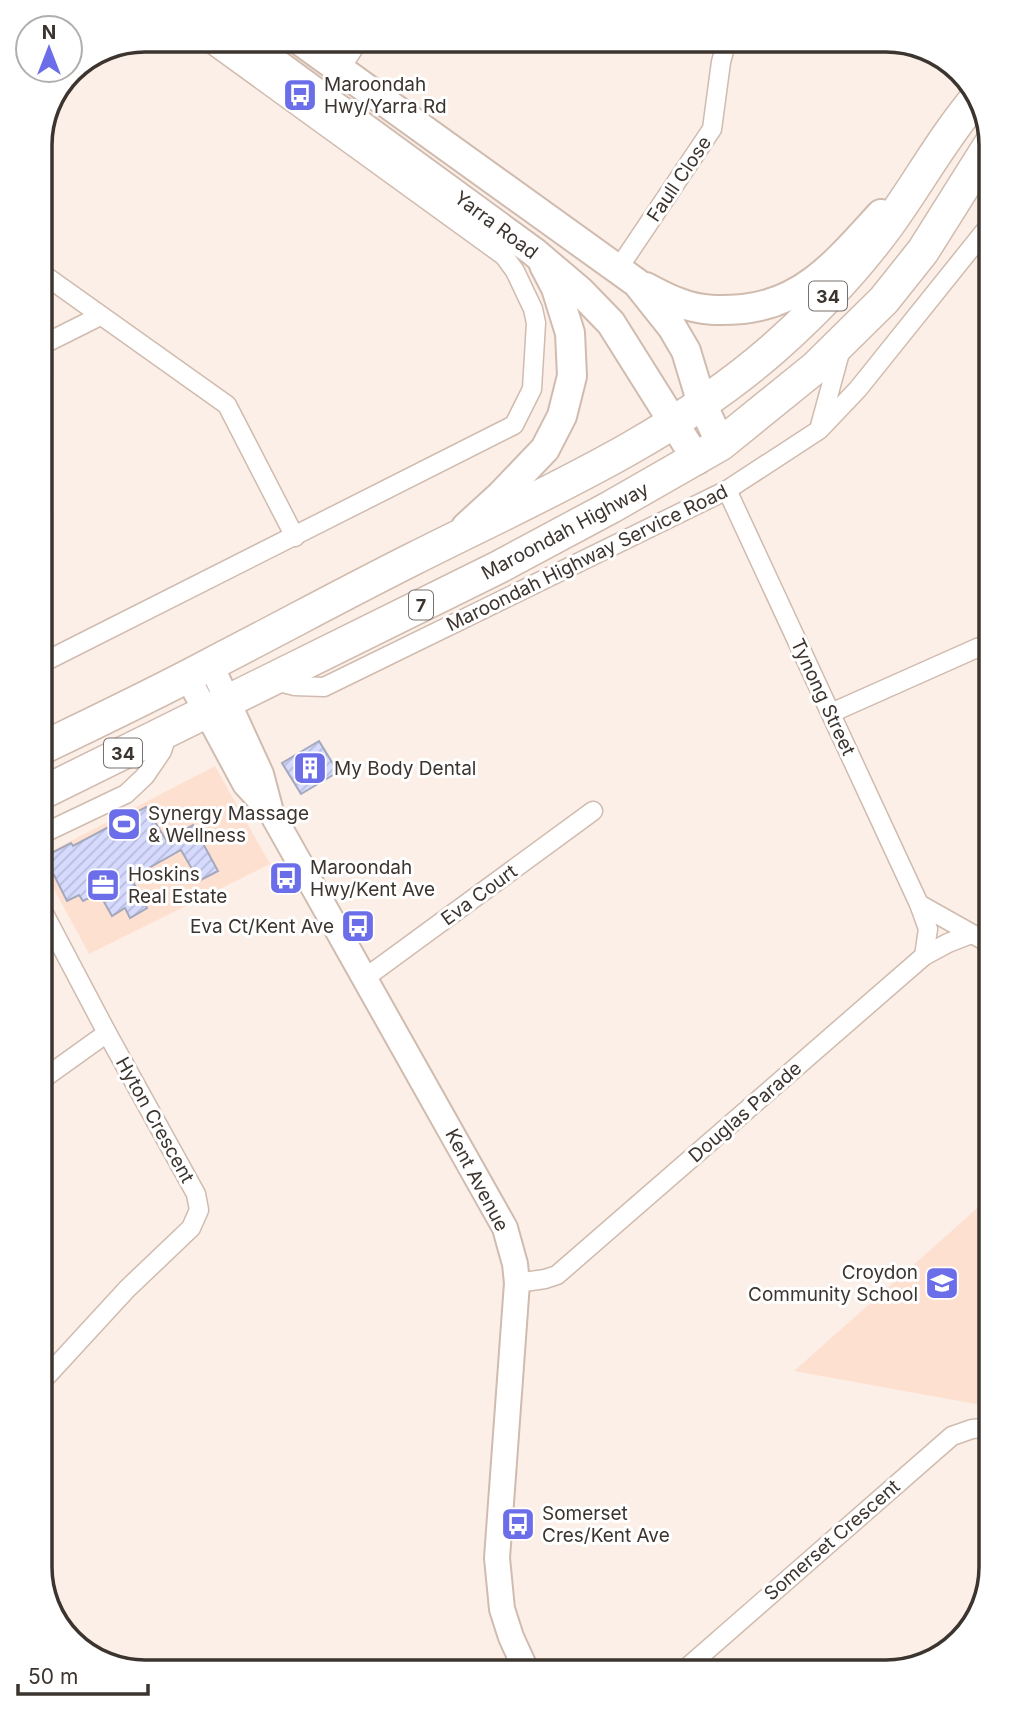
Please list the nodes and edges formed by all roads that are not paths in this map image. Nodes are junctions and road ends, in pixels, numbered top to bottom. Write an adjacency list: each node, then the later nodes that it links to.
1 (224, 52): 11 (street)
2 (259, 52): 11 (main road, Yarra Road)
3 (315, 52): 6 (main road, Yarra Road)
4 (351, 52): 6 (street)
5 (724, 53): 14 (street, Faull Close)
6 (340, 71): 8 (main road, Yarra Road)
7 (970, 105): 10 (highway, 34)
8 (446, 145): 11 (main road); 14 (main road, Yarra Road)
9 (979, 163): 19 (highway, Maroondah Highway / 34)
10 (929, 164): 14 (main road); 20 (highway, 34)
11 (421, 181): 13 (main road, Yarra Road); 25 (street)
12 (979, 238): 22 (street, Maroondah Highway Service Road)
13 (534, 252): 17 (main road, Yarra Road); 26 (main road)
14 (627, 276): 17 (main road); 20 (main road, Yarra Road)
15 (53, 281): 16 (street)
16 (100, 316): 18 (street); 25 (street)
17 (611, 323): 21 (main road, Yarra Road)
18 (53, 340)
19 (843, 342): 22 (street); 23 (highway, Maroondah Highway / 34)
20 (702, 404): 21 (highway, 34); 23 (main road, Yarra Road)
21 (672, 422): 23 (main road, Yarra Road); 26 (highway, 7)
22 (818, 430): 24 (street, Maroondah Highway Service Road)
23 (709, 452): 30 (highway, Maroondah Highway / 7)
24 (727, 490): 30 (street, Maroondah Highway Service Road); 32 (street, Tynong Street)
25 (295, 537): 28 (street)
26 (453, 538): 29 (highway, 7)
27 (979, 647): 32 (street)
28 (53, 658)
29 (199, 671): 31 (main road, Kent Avenue); 34 (highway, 34)
30 (270, 680): 31 (highway, Maroondah Highway / 7)
31 (217, 706): 33 (highway, Maroondah Highway / 34); 43 (main road, Kent Avenue)
32 (831, 713): 38 (street, Tynong Street)
33 (169, 730): 35 (highway, Maroondah Highway / 34); 37 (street)
34 (53, 743)
35 (53, 788)
36 (593, 811): 43 (street, Eva Court)
37 (53, 829)
38 (919, 904): 40 (street); 42 (street, Tynong Street)
39 (52, 930): 44 (street, Hyton Crescent)
40 (971, 934): 41 (street); 42 (street, Douglas Parade)
41 (979, 938)
42 (924, 956): 46 (street, Douglas Parade)
43 (365, 978): 46 (main road, Kent Avenue)
44 (107, 1033): 45 (street); 47 (street, Hyton Crescent)
45 (52, 1072)
46 (517, 1283): 49 (main road, Kent Avenue)
47 (52, 1370)
48 (979, 1428): 50 (street, Somerset Crescent)
49 (521, 1660)
50 (696, 1660)

